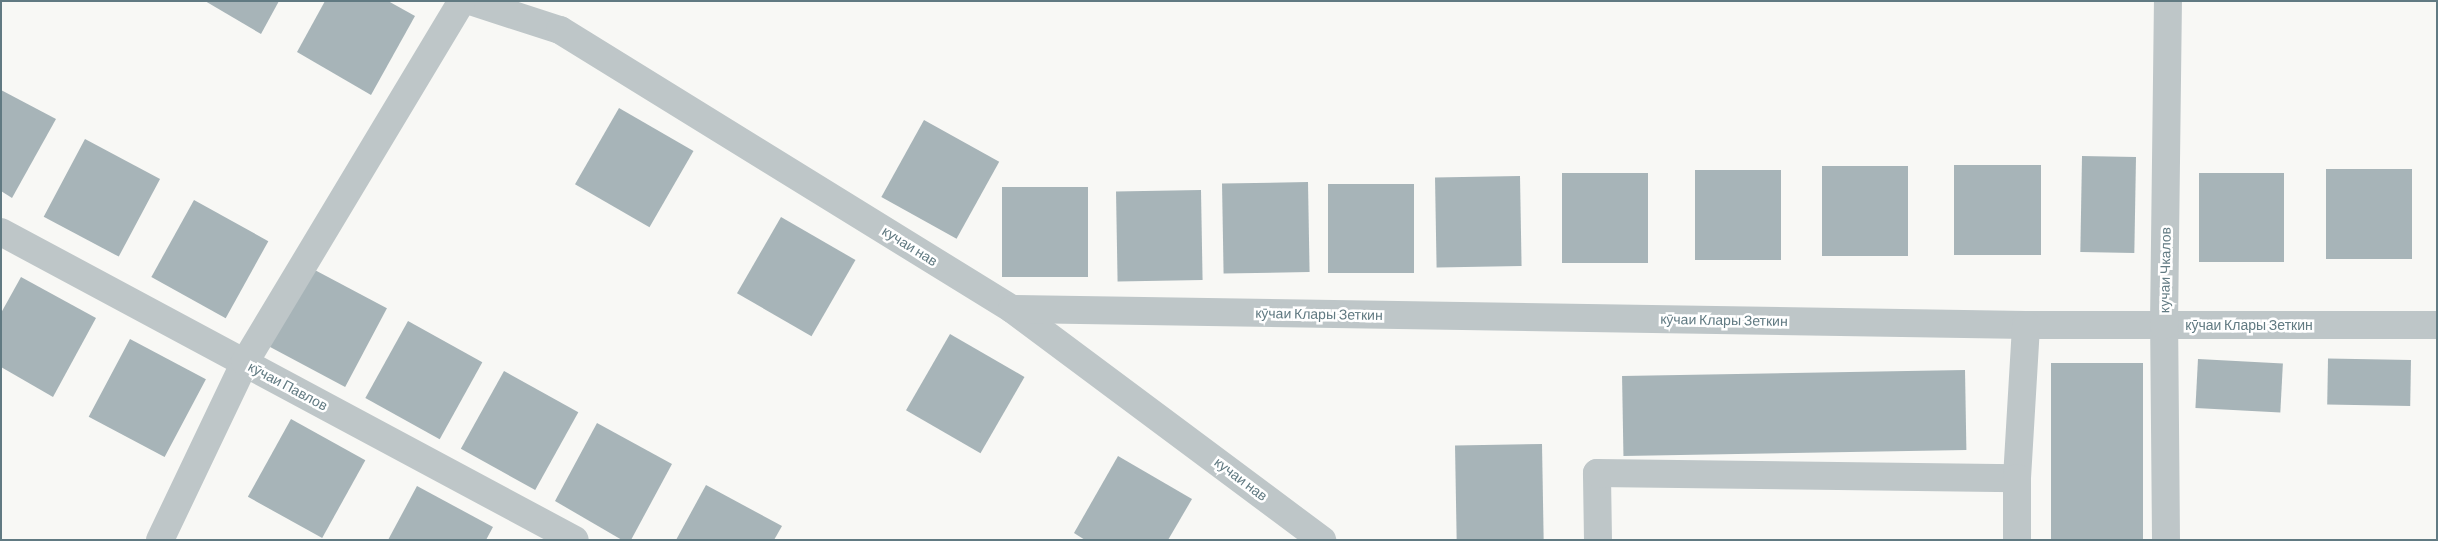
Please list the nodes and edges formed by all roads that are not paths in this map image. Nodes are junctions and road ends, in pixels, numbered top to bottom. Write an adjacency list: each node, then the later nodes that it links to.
1 (462, 1): 9 (street)
2 (470, 1): 5 (street, кучаи нав)
3 (2168, 1): 7 (street, кучаи Чкалов)
4 (1, 232): 9 (street, кӯчаи Павлов)
5 (1012, 309): 6 (street, кӯчаи Клары Зеткин); 13 (street, кучаи нав)
6 (2026, 325): 7 (street, кӯчаи Клары Зеткин); 10 (street)
7 (2164, 325): 8 (street, кӯчаи Клары Зеткин); 16 (street, кучаи Чкалов)
8 (2437, 325)
9 (245, 362): 11 (street); 12 (street, кӯчаи Павлов)
10 (2018, 478): 14 (street); 15 (street)
11 (160, 540)
12 (575, 540)
13 (1322, 540)
14 (1598, 540)
15 (2017, 540)
16 (2166, 540)

